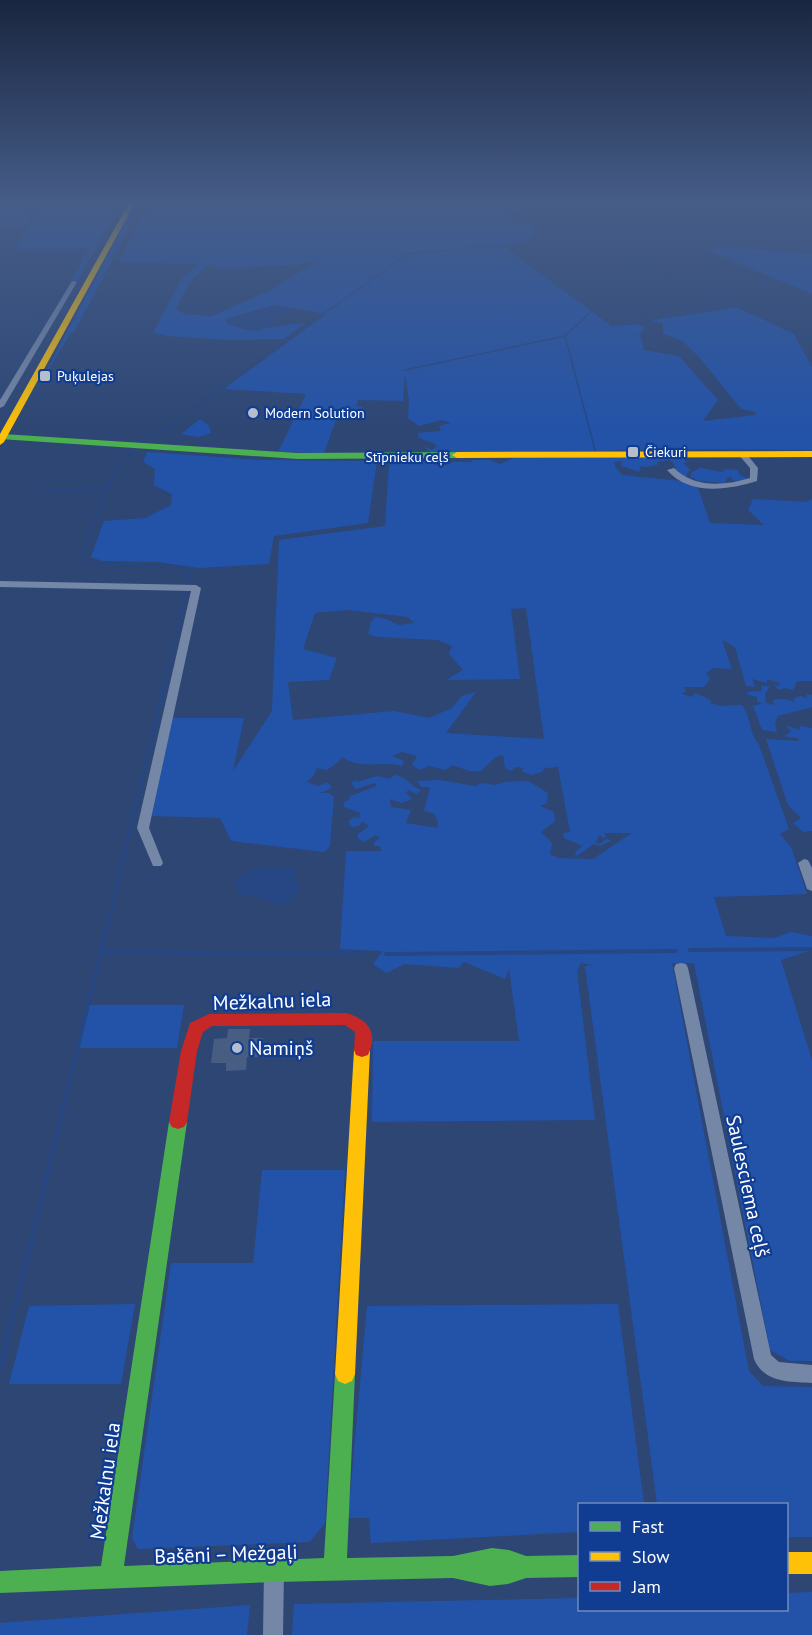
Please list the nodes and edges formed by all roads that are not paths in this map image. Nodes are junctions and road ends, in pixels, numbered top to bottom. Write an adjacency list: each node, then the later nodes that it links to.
1 (91, 277): 4 (main road)
2 (74, 282): 3 (street)
3 (0, 406)
4 (1, 438): 5 (main road, Stīpnieku ceļš)
5 (742, 454): 6 (main road, Stīpnieku ceļš); 7 (street)
6 (812, 454)
7 (671, 470)
8 (0, 584): 9 (street)
9 (157, 863)
10 (804, 863): 11 (street)
11 (812, 886)
12 (681, 968): 13 (street, Saulesciema ceļš)
13 (812, 1374)
14 (788, 1563): 15 (main road)
15 (812, 1563)
16 (578, 1566): 17 (main road, Bašēni – Mežgaļi)
17 (335, 1570): 18 (main road, Bašēni – Mežgaļi); 19 (main road, Mežkalnu iela)
18 (274, 1571): 19 (main road, Bašēni – Mežgaļi); 21 (street)
19 (111, 1578): 20 (main road, Bašēni – Mežgaļi)
20 (0, 1582)
21 (273, 1635)

